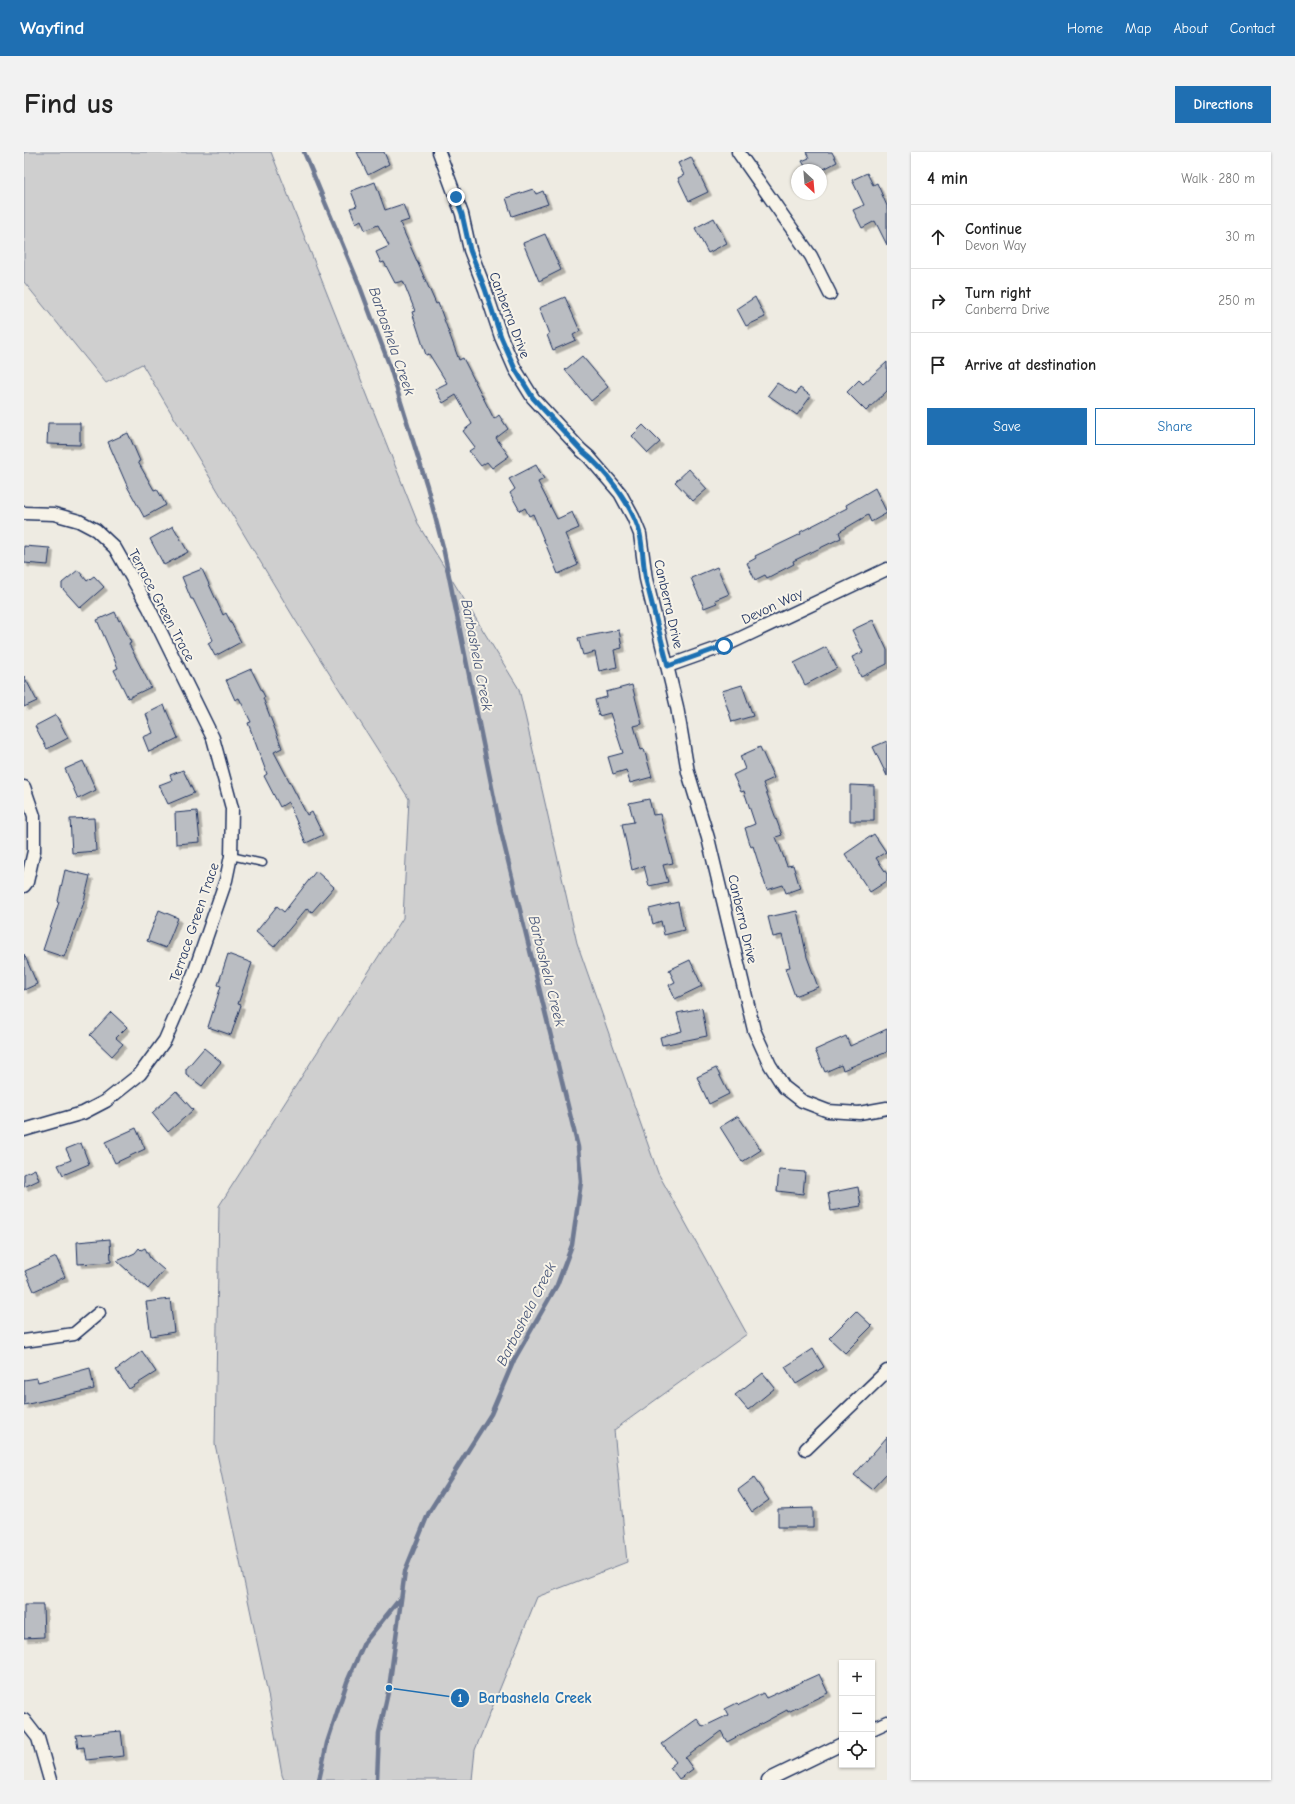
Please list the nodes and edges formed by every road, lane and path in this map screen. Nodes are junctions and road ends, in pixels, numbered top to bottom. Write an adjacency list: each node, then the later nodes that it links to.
1 (440, 152): 6 (street, Canberra Drive)
2 (738, 152): 3 (street)
3 (830, 294)
4 (24, 513): 8 (street, Terrace Green Trace)
5 (887, 569): 6 (street, Devon Way)
6 (668, 666): 11 (street, Canberra Drive)
7 (24, 787): 10 (street)
8 (231, 856): 9 (lane); 12 (street, Terrace Green Trace)
9 (263, 863)
10 (24, 886)
11 (887, 1108)
12 (24, 1130)
13 (99, 1313): 14 (street)
14 (24, 1341)
15 (887, 1371): 16 (street)
16 (806, 1449)
17 (24, 1720): 21 (street)
18 (887, 1722): 19 (street)
19 (875, 1728)
20 (839, 1745): 22 (street)
21 (50, 1780)
22 (768, 1780)

